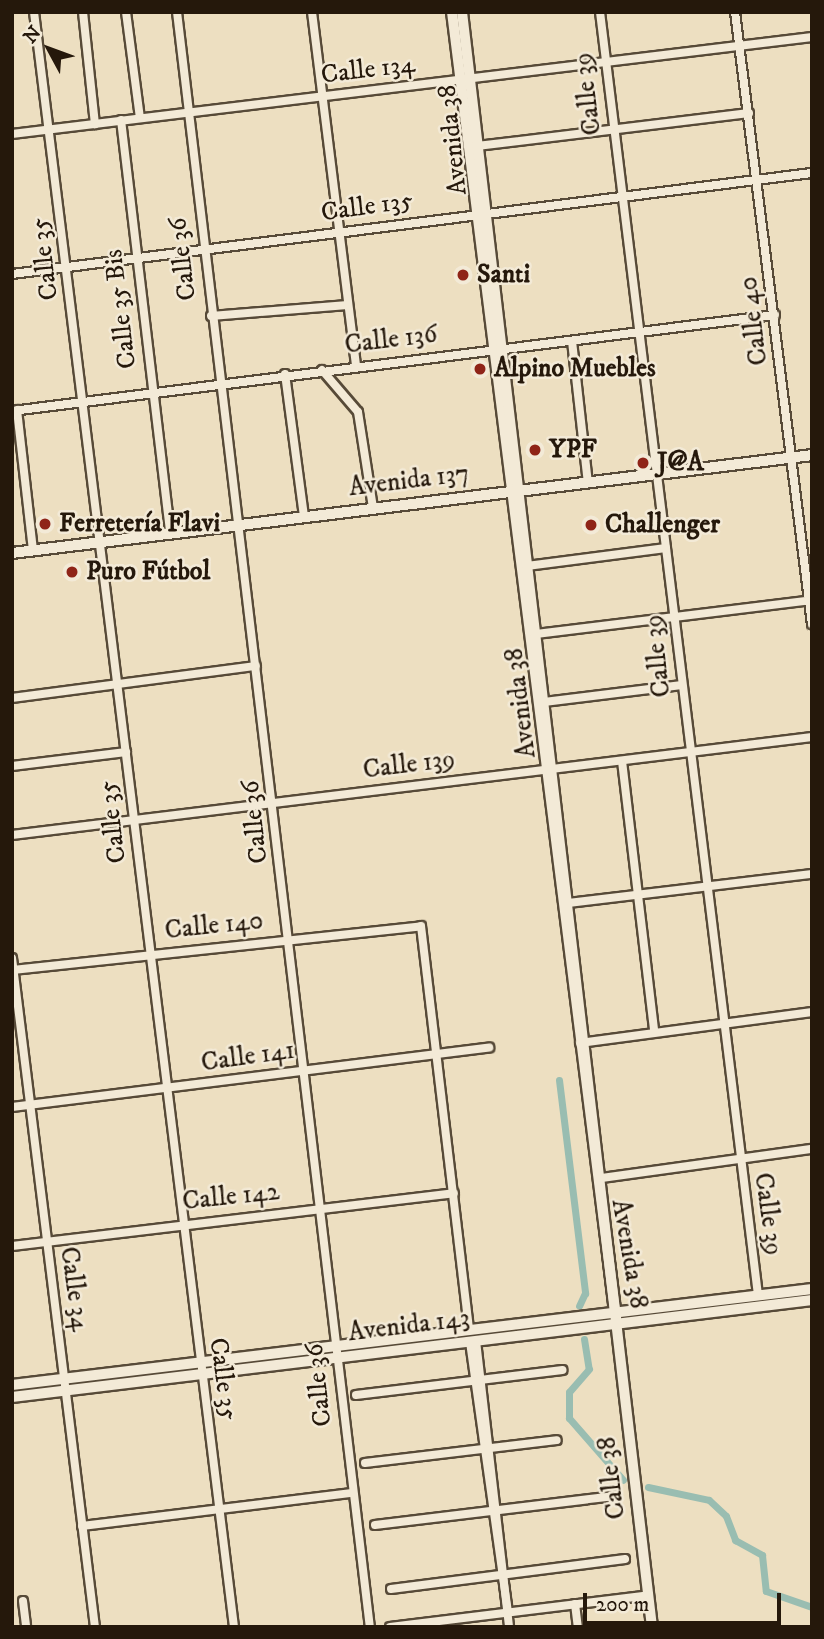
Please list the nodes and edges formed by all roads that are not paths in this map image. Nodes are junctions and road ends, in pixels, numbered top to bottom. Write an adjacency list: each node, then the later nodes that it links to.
1 (34, 12): 20 (street, Calle 35)
2 (83, 12): 19 (street)
3 (127, 12): 17 (street)
4 (177, 12): 15 (street, Calle 36)
5 (312, 12): 14 (street)
6 (452, 12): 13 (main road, Avenida 38)
7 (462, 12): 13 (main road, Avenida 38)
8 (600, 12): 12 (street, Calle 39)
9 (735, 12): 11 (street, Calle 40)
10 (812, 37): 11 (street, Calle 134)
11 (740, 47): 12 (street, Calle 134); 16 (street, Calle 40)
12 (606, 63): 13 (street, Calle 134); 21 (street, Calle 39)
13 (465, 79): 14 (street, Calle 134); 23 (main road, Avenida 38); 27 (main road, Avenida 38)
14 (321, 96): 15 (street, Calle 134); 28 (street)
15 (187, 113): 17 (street, Calle 134); 29 (street, Calle 36)
16 (749, 113): 21 (street); 25 (street, Calle 40)
17 (140, 118): 18 (street, Calle 134)
18 (121, 120): 19 (street, Calle 134); 30 (street, Calle 35 Bis)
19 (96, 124): 20 (street, Calle 134)
20 (50, 129): 22 (street, Calle 134); 31 (street, Calle 35)
21 (614, 130): 23 (street); 26 (street, Calle 39)
22 (12, 134)
23 (477, 146): 27 (main road, Avenida 38)
24 (812, 173): 25 (street, Calle 135)
25 (758, 180): 26 (street, Calle 135); 34 (street, Calle 40)
26 (622, 197): 27 (street, Calle 135); 36 (street, Calle 39)
27 (480, 214): 28 (street, Calle 135); 38 (main road, Avenida 38)
28 (340, 233): 29 (street, Calle 135); 33 (street)
29 (203, 250): 30 (street, Calle 135); 35 (street, Calle 36)
30 (136, 259): 31 (street, Calle 135); 43 (street, Calle 35 Bis)
31 (67, 267): 32 (street, Calle 135); 44 (street, Calle 35)
32 (12, 274)
33 (348, 305): 35 (street); 39 (street)
34 (775, 315): 36 (street, Calle 136); 47 (street, Calle 40)
35 (211, 316): 42 (street, Calle 36)
36 (639, 334): 37 (street, Calle 136); 48 (street, Calle 39)
37 (572, 341): 38 (street, Calle 136); 49 (street)
38 (497, 349): 39 (street, Calle 136); 50 (main road, Avenida 38)
39 (356, 365): 40 (street, Calle 136)
40 (322, 369): 41 (street, Calle 136); 51 (street)
41 (285, 374): 42 (street, Calle 136); 52 (street)
42 (219, 382): 43 (street, Calle 136); 53 (street, Calle 36)
43 (152, 392): 44 (street, Calle 136); 54 (street, Calle 35 Bis)
44 (83, 401): 45 (street, Calle 136); 55 (street, Calle 35)
45 (15, 410): 57 (street)
46 (812, 455): 47 (main road, Avenida 137)
47 (792, 457): 48 (main road, Avenida 137); 60 (street, Calle 40)
48 (658, 475): 49 (main road, Avenida 137); 56 (street, Calle 39)
49 (588, 483): 50 (main road, Avenida 137)
50 (514, 491): 51 (main road, Avenida 137); 59 (main road, Avenida 38); 74 (main road, Avenida 38)
51 (373, 508): 52 (main road, Avenida 137)
52 (304, 516): 53 (main road, Avenida 137)
53 (239, 524): 54 (main road, Avenida 137); 64 (street, Calle 36)
54 (170, 533): 55 (main road, Avenida 137)
55 (102, 542): 57 (main road, Avenida 137); 65 (street, Calle 35)
56 (666, 548): 59 (street); 61 (street, Calle 39)
57 (33, 551): 58 (main road, Avenida 137)
58 (12, 553)
59 (527, 566): 63 (main road, Avenida 38)
60 (810, 600): 61 (street); 62 (street, Calle 40)
61 (675, 616): 63 (street); 66 (street, Calle 39)
62 (812, 624)
63 (536, 634): 68 (main road, Avenida 38)
64 (256, 666): 65 (street); 75 (street, Calle 36)
65 (119, 685): 67 (street); 70 (street, Calle 35)
66 (682, 685): 68 (street); 71 (street, Calle 39)
67 (12, 698)
68 (544, 702): 74 (main road, Avenida 38)
69 (812, 737): 71 (street, Calle 139)
70 (126, 752): 73 (street); 76 (street, Calle 35)
71 (691, 753): 72 (street, Calle 139); 79 (street, Calle 39)
72 (622, 761): 74 (street, Calle 139); 80 (street)
73 (12, 766)
74 (548, 769): 75 (street, Calle 139); 81 (main road, Avenida 38); 89 (main road, Avenida 38)
75 (275, 803): 76 (street, Calle 139); 82 (street, Calle 36)
76 (134, 821): 77 (street, Calle 139); 83 (street, Calle 35)
77 (12, 835)
78 (812, 874): 79 (street)
79 (707, 887): 80 (street); 87 (street, Calle 39)
80 (638, 895): 81 (street); 88 (street)
81 (568, 903): 89 (main road, Avenida 38)
82 (288, 939): 83 (street, Calle 140); 91 (street, Calle 140); 92 (street, Calle 36)
83 (151, 954): 85 (street, Calle 140); 93 (street, Calle 35)
84 (12, 958): 85 (street, Calle 34)
85 (13, 970): 94 (street, Calle 34)
86 (812, 1012): 87 (street)
87 (723, 1023): 88 (street); 97 (street, Calle 39)
88 (654, 1031): 89 (street)
89 (581, 1043): 98 (main road, Avenida 38); 107 (main road, Avenida 38)
90 (489, 1048): 91 (street, Calle 141)
91 (434, 1055): 92 (street, Calle 141); 99 (street)
92 (304, 1070): 93 (street, Calle 141); 100 (street, Calle 36)
93 (165, 1089): 94 (street, Calle 141); 101 (street, Calle 35)
94 (32, 1105): 95 (street, Calle 141); 102 (street, Calle 34)
95 (12, 1107)
96 (812, 1149): 97 (street)
97 (739, 1158): 98 (street); 105 (street, Calle 39)
98 (602, 1178): 107 (main road, Avenida 38)
99 (454, 1192): 100 (street, Calle 142); 109 (street)
100 (320, 1208): 101 (street, Calle 142); 110 (street, Calle 36)
101 (183, 1223): 102 (street, Calle 142); 112 (street, Calle 35)
102 (46, 1240): 103 (street, Calle 142); 115 (street, Calle 34)
103 (12, 1245)
104 (812, 1289): 105 (main road, Avenida 143)
105 (758, 1295): 107 (main road, Avenida 143)
106 (812, 1300): 108 (main road, Avenida 143)
107 (614, 1312): 108 (main road, Avenida 38); 109 (main road, Avenida 143)
108 (617, 1325): 109 (main road, Avenida 143); 133 (main road, Calle 38)
109 (472, 1338): 110 (main road, Avenida 143); 111 (main road, Avenida 143); 116 (street)
110 (336, 1344): 111 (street, Calle 36); 112 (main road, Avenida 143)
111 (338, 1357): 114 (main road, Avenida 143); 124 (street, Calle 36)
112 (199, 1361): 114 (street, Calle 35); 115 (main road, Avenida 143)
113 (562, 1370): 116 (street)
114 (203, 1374): 118 (main road, Avenida 143); 127 (street, Calle 35)
115 (65, 1378): 117 (main road, Avenida 143); 118 (street, Calle 34)
116 (478, 1378): 119 (street); 122 (street)
117 (12, 1385)
118 (66, 1391): 120 (main road, Avenida 143); 129 (street, Calle 34)
119 (356, 1395)
120 (12, 1397)
121 (557, 1440): 122 (street)
122 (486, 1448): 123 (street); 126 (street)
123 (365, 1463)
124 (352, 1493): 127 (street); 141 (street, Calle 36)
125 (613, 1496): 126 (street)
126 (494, 1511): 128 (street); 131 (street)
127 (219, 1512): 129 (street); 140 (street, Calle 35)
128 (374, 1525)
129 (82, 1526): 139 (street, Calle 34)
130 (625, 1559): 131 (street)
131 (502, 1574): 132 (street); 136 (street)
132 (391, 1589)
133 (649, 1595): 135 (street); 145 (main road, Calle 38)
134 (23, 1601): 138 (street)
135 (575, 1604): 136 (street); 144 (street)
136 (508, 1613): 137 (street); 143 (street)
137 (440, 1624): 142 (street)
138 (26, 1627)
139 (95, 1627)
140 (234, 1627)
141 (370, 1627)
142 (390, 1627)
143 (509, 1627)
144 (578, 1627)
145 (652, 1627)

